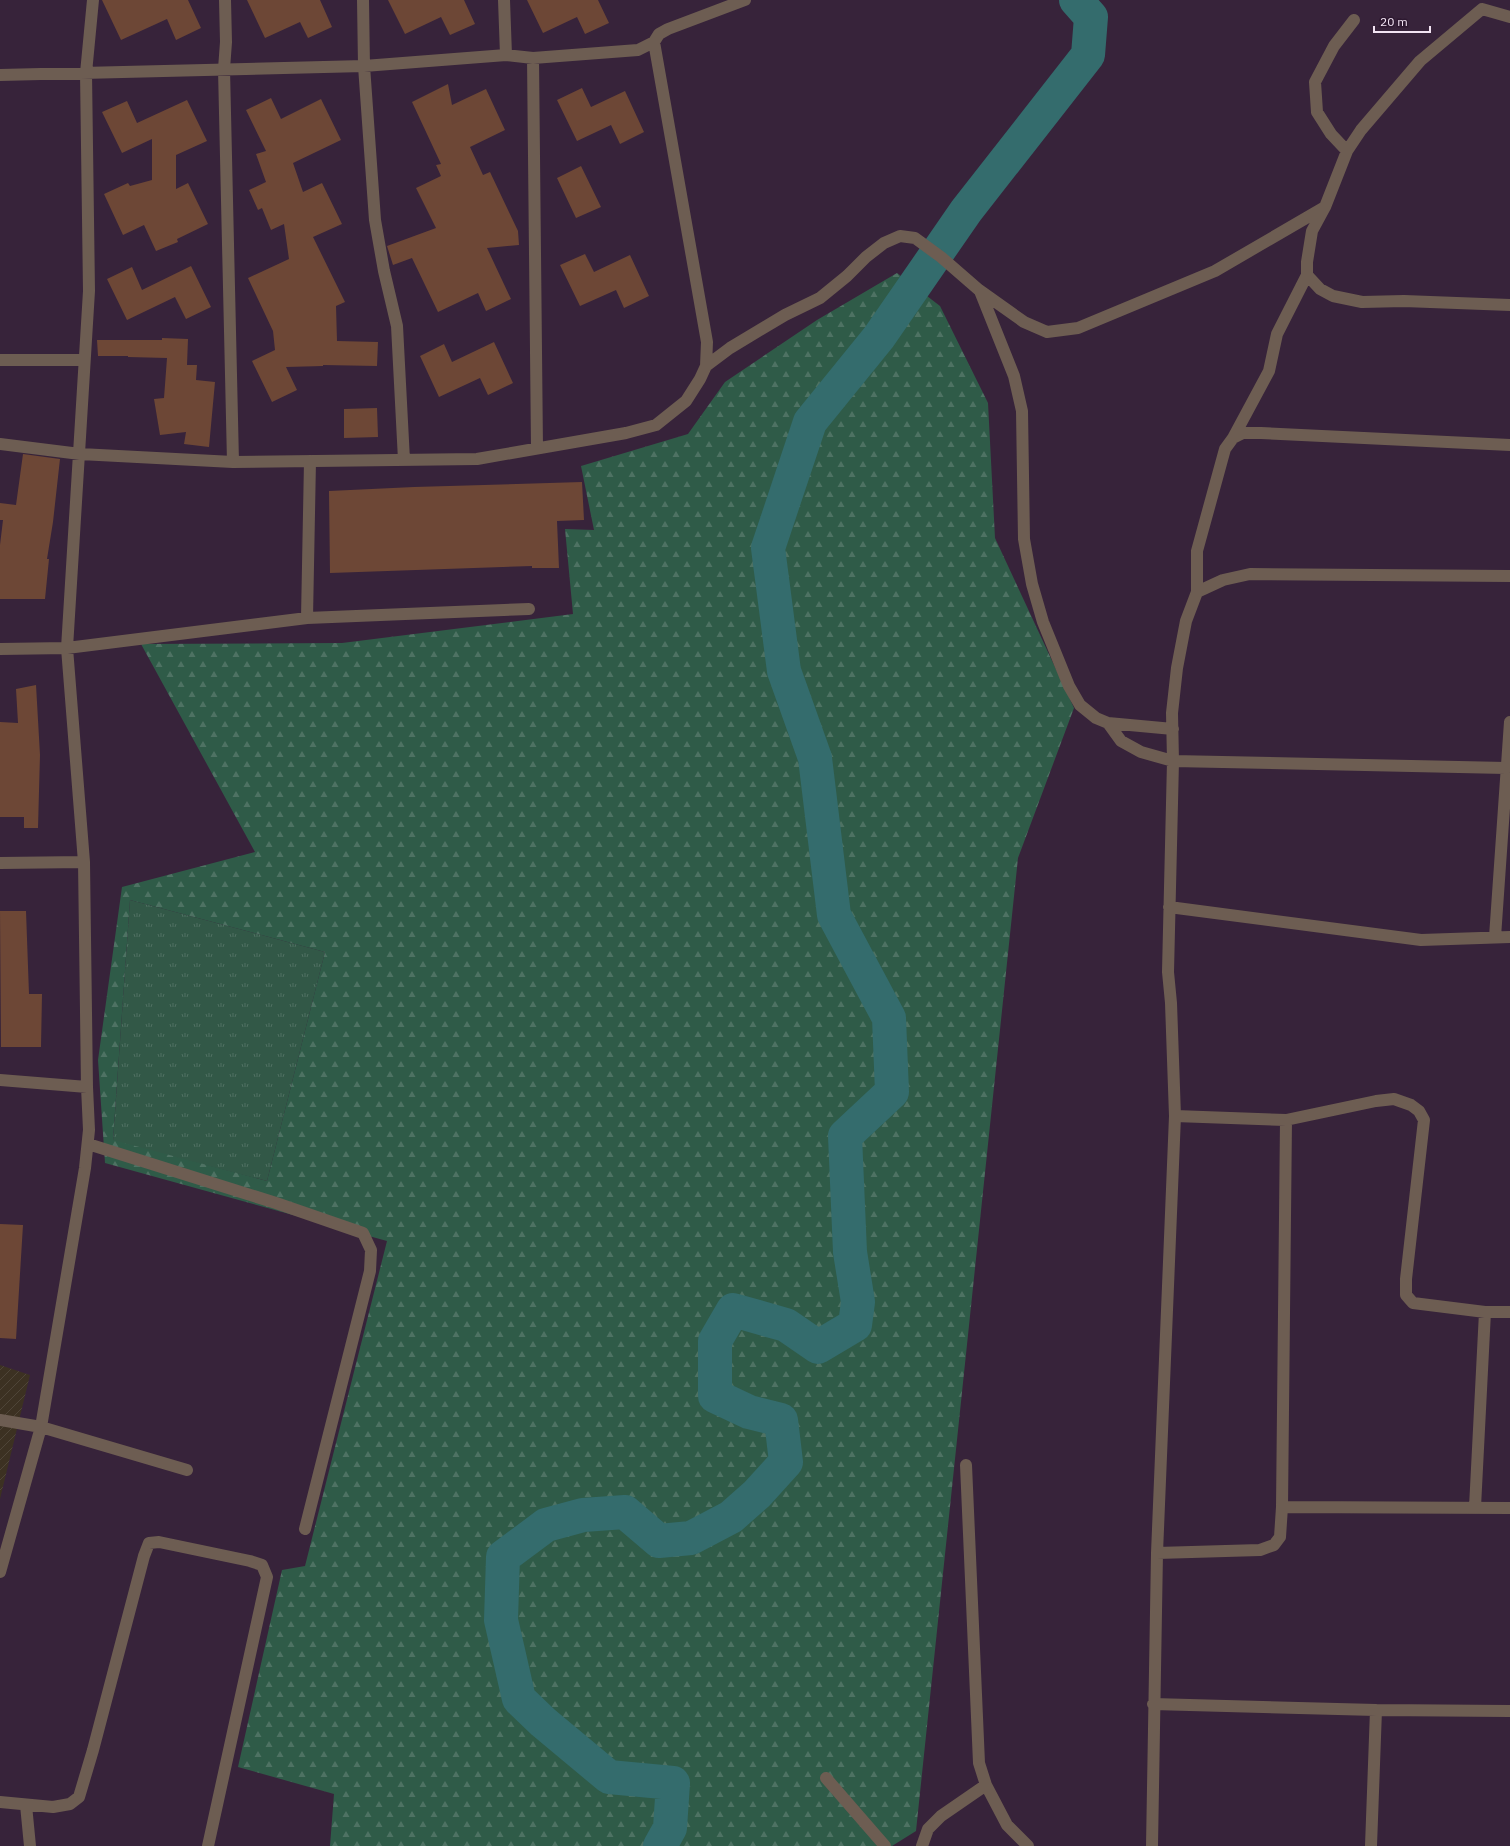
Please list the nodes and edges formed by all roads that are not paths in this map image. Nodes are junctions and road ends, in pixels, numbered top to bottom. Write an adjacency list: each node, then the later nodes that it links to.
1 (93, 0): 14 (street)
2 (225, 0): 13 (street)
3 (363, 0): 12 (street)
4 (504, 0): 10 (street)
5 (745, 0): 9 (street)
6 (1480, 5): 7 (street); 16 (street)
7 (1510, 17)
8 (1354, 20): 16 (street)
9 (654, 42): 11 (street); 23 (street)
10 (506, 55): 11 (street); 12 (street)
11 (533, 58): 27 (street)
12 (364, 66): 13 (street); 29 (street)
13 (224, 69): 14 (street); 31 (street)
14 (86, 73): 15 (street); 22 (street)
15 (0, 75)
16 (1347, 151): 17 (street)
17 (1325, 207): 18 (street); 19 (street)
18 (1307, 275): 20 (street); 24 (street)
19 (979, 290): 23 (street); 39 (street)
20 (1510, 305)
21 (0, 360): 22 (street)
22 (84, 360): 28 (street)
23 (706, 366): 27 (street)
24 (1233, 438): 26 (street); 33 (street)
25 (0, 444): 28 (street)
26 (1510, 445)
27 (537, 448): 29 (street)
28 (80, 454): 31 (street); 36 (street)
29 (404, 460): 30 (street)
30 (310, 461): 31 (street); 35 (street)
31 (232, 462)
32 (1510, 576): 33 (street)
33 (1197, 592): 40 (street)
34 (529, 609): 35 (street)
35 (306, 618): 36 (street)
36 (67, 648): 37 (street); 43 (street)
37 (0, 649)
38 (1510, 722): 42 (street)
39 (1108, 724): 40 (street); 41 (street)
40 (1174, 729): 41 (street)
41 (1173, 761): 42 (street); 45 (street)
42 (1506, 768): 46 (street)
43 (84, 862): 44 (street); 49 (street)
44 (0, 863)
45 (1169, 907): 46 (street); 50 (street)
46 (1495, 937): 47 (street)
47 (1510, 937)
48 (0, 1080): 49 (street)
49 (87, 1087): 52 (street)
50 (1175, 1116): 51 (street); 63 (street)
51 (1286, 1120): 53 (street); 59 (street)
52 (88, 1144): 56 (street); 62 (street)
53 (1485, 1312): 54 (street); 60 (street)
54 (1510, 1312)
55 (0, 1420): 56 (street)
56 (41, 1427): 58 (street); 64 (street)
57 (966, 1465): 69 (street)
58 (187, 1470)
59 (1282, 1507): 60 (street); 63 (street)
60 (1475, 1507): 61 (street)
61 (1510, 1508)
62 (305, 1529)
63 (1157, 1553): 65 (street)
64 (0, 1572)
65 (1154, 1704): 66 (street); 77 (street)
66 (1376, 1710): 67 (street); 78 (street)
67 (1510, 1710)
68 (826, 1778): 74 (street)
69 (986, 1786): 75 (street); 76 (street)
70 (0, 1802): 71 (street)
71 (26, 1805): 72 (street); 73 (street)
72 (30, 1846)
73 (208, 1846)
74 (885, 1846)
75 (922, 1846)
76 (1028, 1846)
77 (1152, 1846)
78 (1371, 1846)

